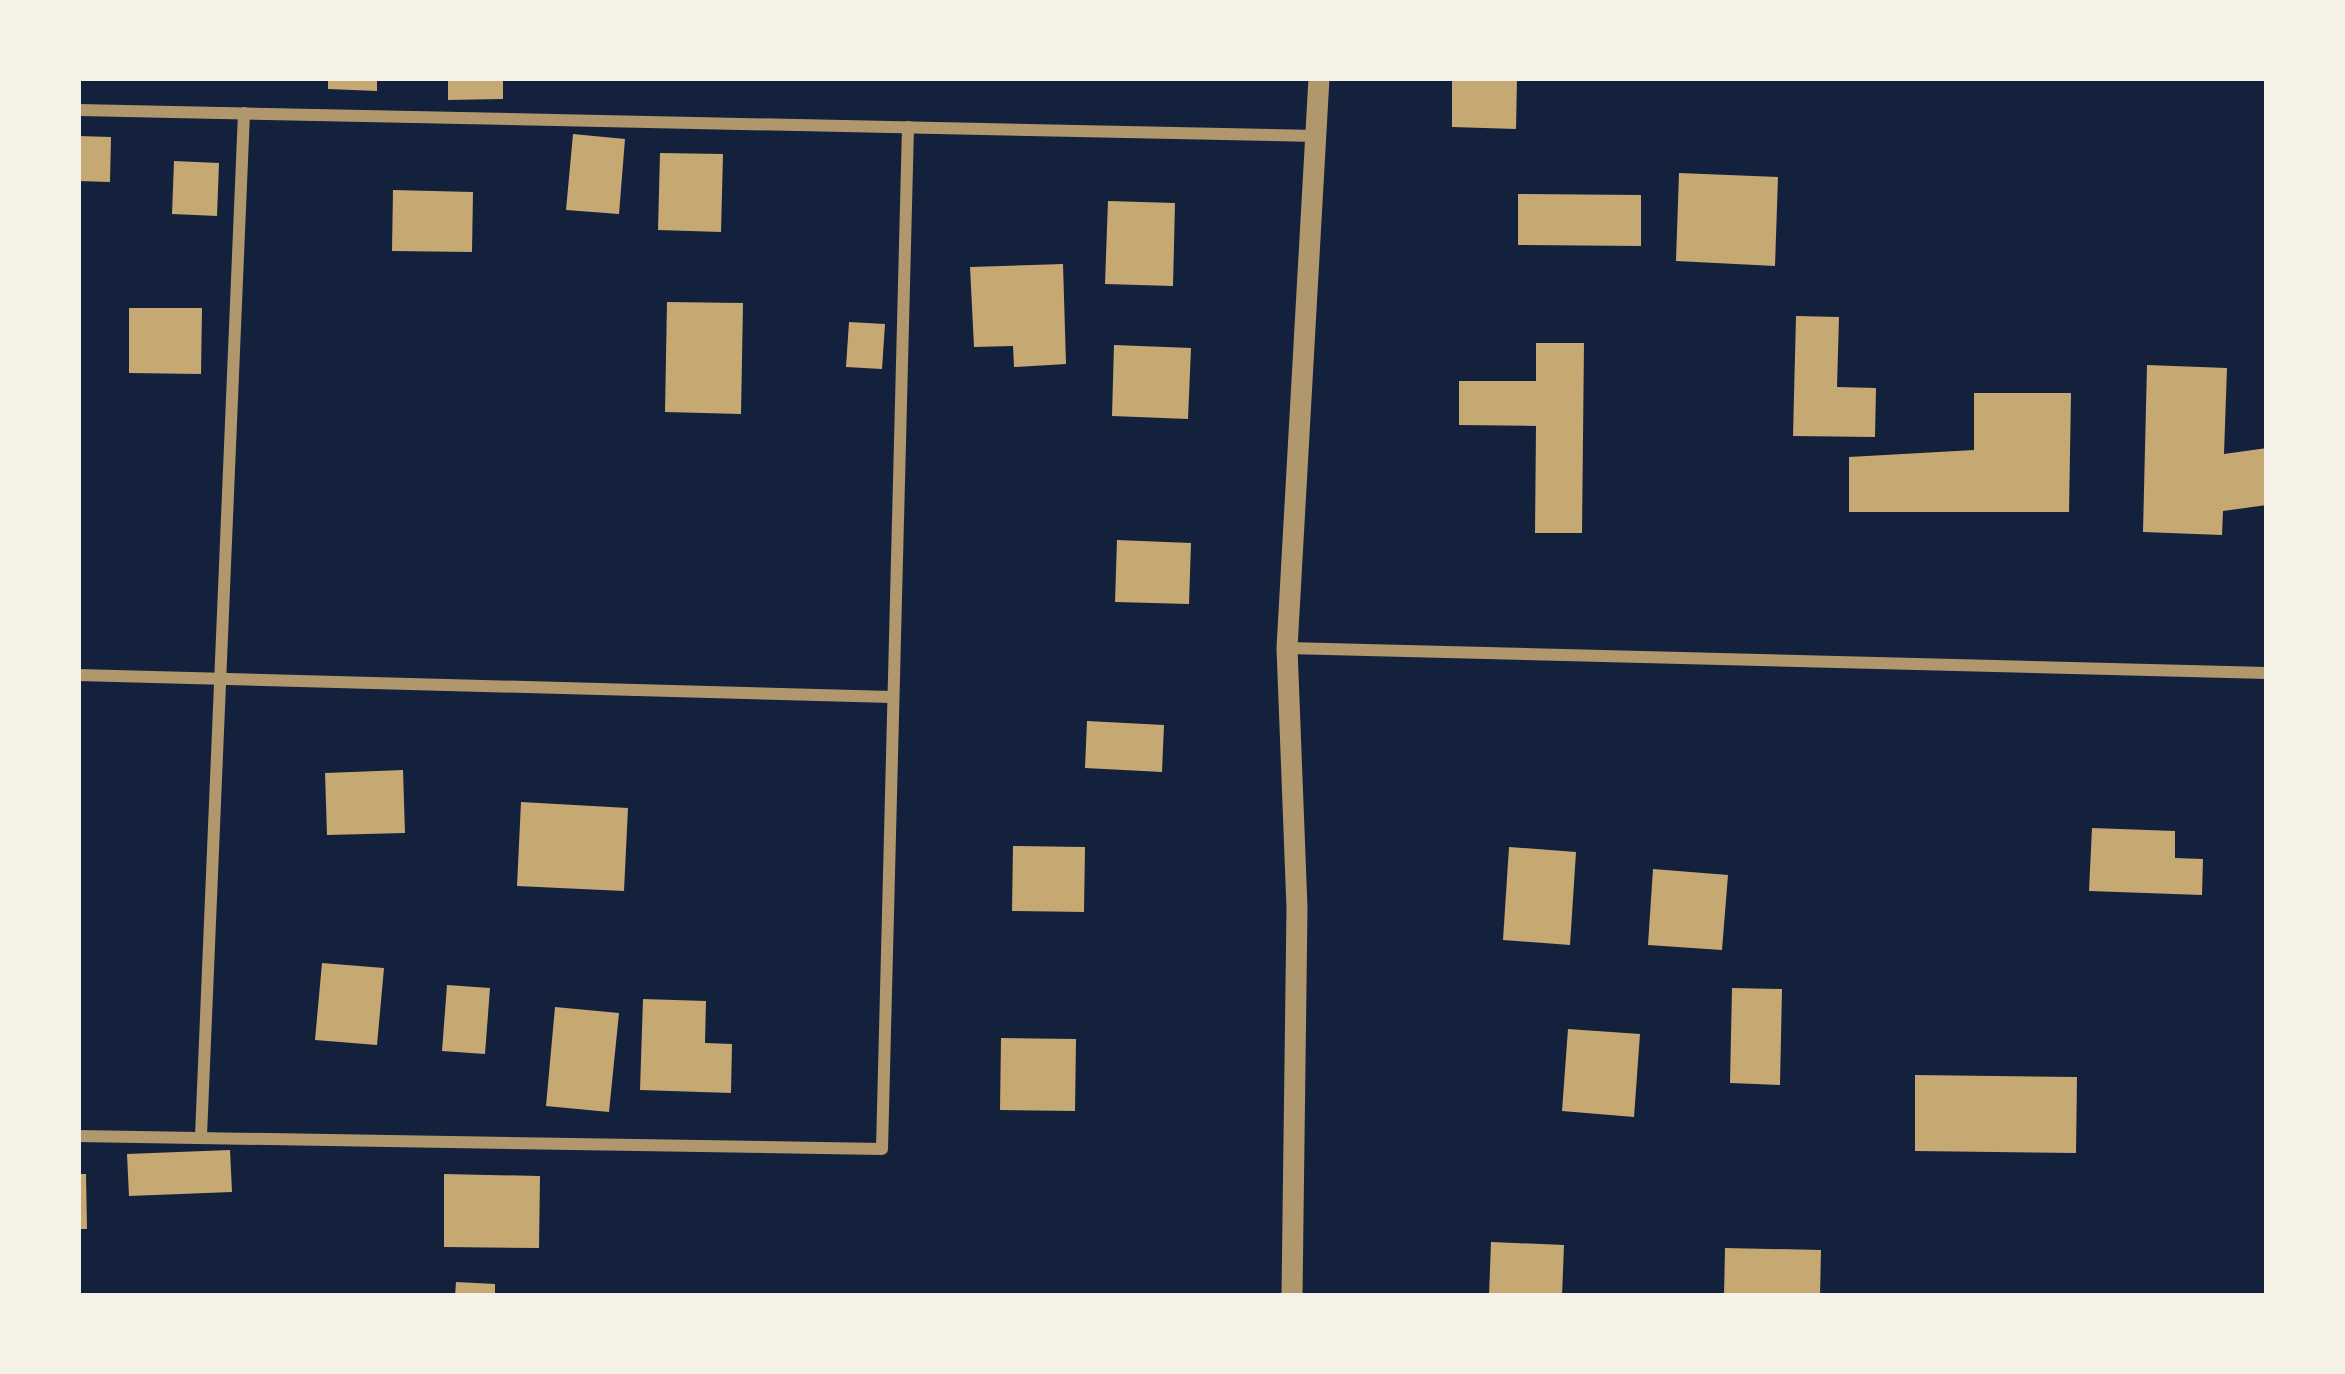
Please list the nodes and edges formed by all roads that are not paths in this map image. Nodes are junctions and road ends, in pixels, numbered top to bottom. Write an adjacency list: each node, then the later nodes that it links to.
1 (1319, 78): 5 (street)
2 (78, 110): 3 (street)
3 (244, 113): 4 (street); 9 (street)
4 (908, 128): 5 (street); 10 (street)
5 (1317, 136): 6 (street)
6 (1287, 648): 7 (street); 13 (street)
7 (2267, 673)
8 (78, 675): 9 (street)
9 (220, 679): 10 (street); 12 (street)
10 (892, 697): 12 (street)
11 (78, 1136): 12 (street)
12 (200, 1136)
13 (1292, 1296)

